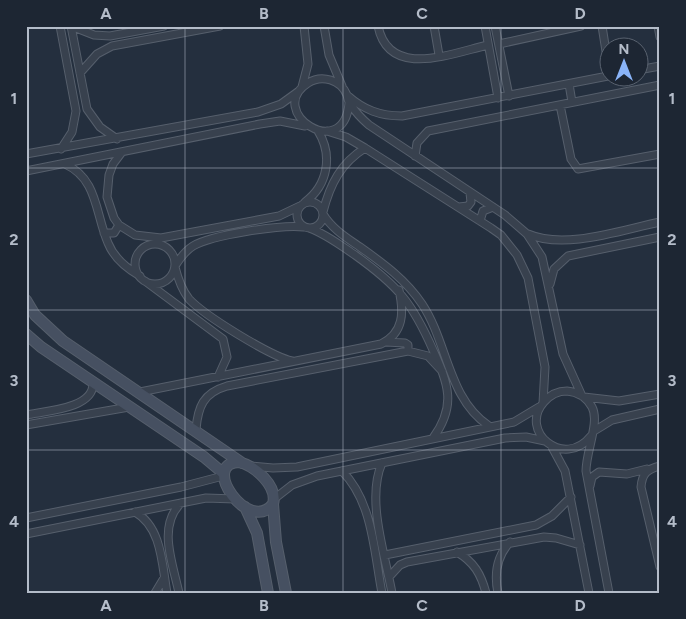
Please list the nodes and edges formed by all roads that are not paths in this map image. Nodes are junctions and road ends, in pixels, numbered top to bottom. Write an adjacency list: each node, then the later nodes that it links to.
1 (60, 26): 33 (street)
2 (71, 26): 16 (street); 22 (street)
3 (164, 26): 16 (street)
4 (220, 26): 13 (street)
5 (304, 26): 26 (street)
6 (324, 26): 27 (street)
7 (378, 26): 21 (street)
8 (434, 26): 21 (street)
9 (485, 26): 19 (street)
10 (495, 26): 18 (street)
11 (581, 26): 15 (street)
12 (658, 26): 17 (street)
13 (208, 27): 14 (street)
14 (197, 28): 20 (street)
15 (547, 30): 18 (street)
16 (110, 36): 20 (street)
17 (660, 37)
18 (499, 44): 28 (street)
19 (488, 45): 21 (street); 29 (street)
20 (112, 46): 22 (street)
21 (439, 55)
22 (80, 73): 32 (street)
23 (598, 78): 24 (street)
24 (569, 84): 28 (street); 30 (street)
25 (660, 85): 30 (street)
26 (301, 90): 27 (street); 34 (street); 36 (street)
27 (346, 95): 29 (street); 37 (street); 44 (street)
28 (509, 96): 29 (street)
29 (498, 98)
30 (572, 102): 31 (street)
31 (560, 104): 43 (street); 44 (street)
32 (87, 109): 33 (street); 38 (street)
33 (76, 111): 40 (street)
34 (258, 112): 35 (street); 38 (street)
35 (260, 124): 36 (street); 41 (street)
36 (307, 127): 37 (street)
37 (322, 131): 39 (street); 48 (street)
38 (117, 139): 40 (street)
39 (365, 148): 49 (street); 51 (street)
40 (61, 149): 42 (street)
41 (122, 152): 45 (street); 54 (street)
42 (26, 154)
43 (660, 154)
44 (415, 156): 47 (street)
45 (65, 164): 46 (street); 56 (street)
46 (26, 171)
47 (470, 193): 49 (street); 50 (street)
48 (302, 205): 51 (street); 55 (street); 60 (street)
49 (459, 207): 52 (street)
50 (493, 208): 52 (street); 57 (street)
51 (323, 213): 55 (street); 75 (street)
52 (480, 221): 81 (street)
53 (660, 222): 57 (street)
54 (119, 225): 56 (street); 58 (street)
55 (307, 227): 62 (street); 65 (street)
56 (104, 233): 63 (street)
57 (527, 234): 64 (street)
58 (144, 237): 60 (street); 61 (street)
59 (660, 237): 64 (street)
60 (161, 238): 61 (street)
61 (153, 245): 62 (street); 63 (street)
62 (175, 267): 63 (street); 70 (street)
63 (142, 279): 72 (street)
64 (549, 287): 79 (street)
65 (399, 290): 68 (street); 71 (street)
66 (26, 300): 77 (street)
67 (26, 334): 73 (street)
68 (386, 342): 69 (street); 70 (street)
69 (408, 351): 71 (street); 74 (street)
70 (295, 362): 72 (street)
71 (442, 371): 76 (street)
72 (215, 378): 74 (street); 77 (street)
73 (93, 383): 80 (street); 82 (street)
74 (214, 390): 88 (street)
75 (458, 390): 76 (street); 87 (street)
76 (448, 391): 91 (street)
77 (140, 392): 88 (street)
78 (660, 394): 79 (street)
79 (582, 396): 81 (street); 89 (street)
80 (80, 403): 84 (street); 85 (street)
81 (542, 404): 87 (street); 93 (street)
82 (129, 407): 84 (street); 94 (street)
83 (660, 409): 89 (street)
84 (84, 414): 86 (street)
85 (26, 415)
86 (26, 425)
87 (491, 426): 91 (street); 92 (street)
88 (196, 429): 90 (street)
89 (592, 433): 93 (street); 104 (street)
90 (210, 438): 94 (street); 96 (street)
91 (433, 438): 98 (street)
92 (496, 439): 93 (street); 95 (street)
93 (548, 443): 105 (street)
94 (196, 452): 101 (street)
95 (382, 463): 100 (street); 109 (street)
96 (245, 464): 98 (street); 101 (street); 107 (street)
97 (660, 466): 99 (street)
98 (298, 467): 102 (street)
99 (651, 468): 104 (street); 125 (street)
100 (342, 471): 102 (street); 110 (street)
101 (223, 475): 103 (street); 106 (street)
102 (301, 481): 107 (street)
103 (181, 487): 108 (street); 113 (street)
104 (589, 488): 138 (street)
105 (571, 497): 114 (street); 122 (street)
106 (236, 499): 108 (street); 111 (street)
107 (274, 502): 111 (street); 118 (street)
108 (183, 503): 112 (street); 116 (street)
109 (376, 504): 110 (street); 124 (street)
110 (365, 505): 135 (street)
111 (245, 507): 121 (street)
112 (135, 512): 115 (street); 120 (street)
113 (26, 518)
114 (516, 530): 117 (street); 124 (street)
115 (26, 534)
116 (169, 541): 120 (street); 132 (street)
117 (519, 541): 119 (street); 122 (street)
118 (276, 542): 121 (street); 134 (street)
119 (510, 542): 123 (street); 128 (street)
120 (157, 543): 127 (street)
121 (259, 545): 133 (street)
122 (580, 545): 137 (street)
123 (458, 552): 126 (street); 129 (street)
124 (385, 555): 126 (street)
125 (660, 567)
126 (389, 577): 136 (street)
127 (164, 578): 130 (street); 131 (street)
128 (497, 590): 129 (street)
129 (485, 591)
130 (155, 593)
131 (167, 593)
132 (179, 593)
133 (268, 593)
134 (286, 593)
135 (382, 593)
136 (392, 593)
137 (589, 593)
138 (609, 593)

